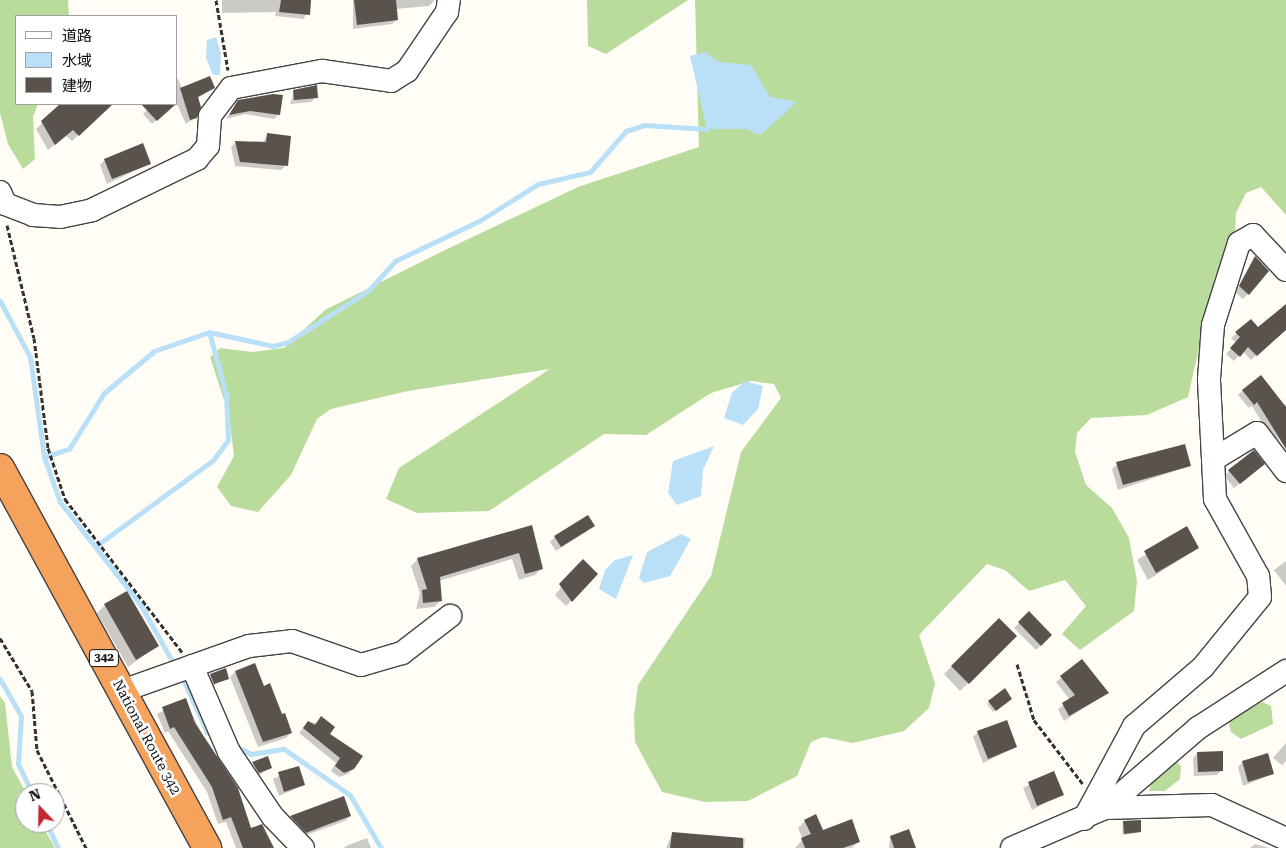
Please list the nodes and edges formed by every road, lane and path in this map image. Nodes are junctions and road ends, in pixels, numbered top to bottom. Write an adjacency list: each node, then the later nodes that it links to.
1 (216, 0): 3 (path)
2 (449, 0): 3 (street)
3 (231, 88): 4 (street)
4 (2, 198): 12 (path)
5 (1286, 270): 6 (street)
6 (1214, 459): 8 (street); 15 (street)
7 (0, 468): 14 (highway, National Route 342 / 342)
8 (1286, 471)
9 (450, 616): 12 (street)
10 (0, 638): 17 (path)
11 (1017, 664): 15 (path)
12 (192, 666): 14 (street); 19 (street)
13 (1286, 670): 15 (street)
14 (122, 692): 18 (highway, National Route 342 / 342)
15 (1099, 802): 16 (street); 20 (street)
16 (1286, 838)
17 (86, 848)
18 (207, 848)
19 (303, 848)
20 (1012, 848)

